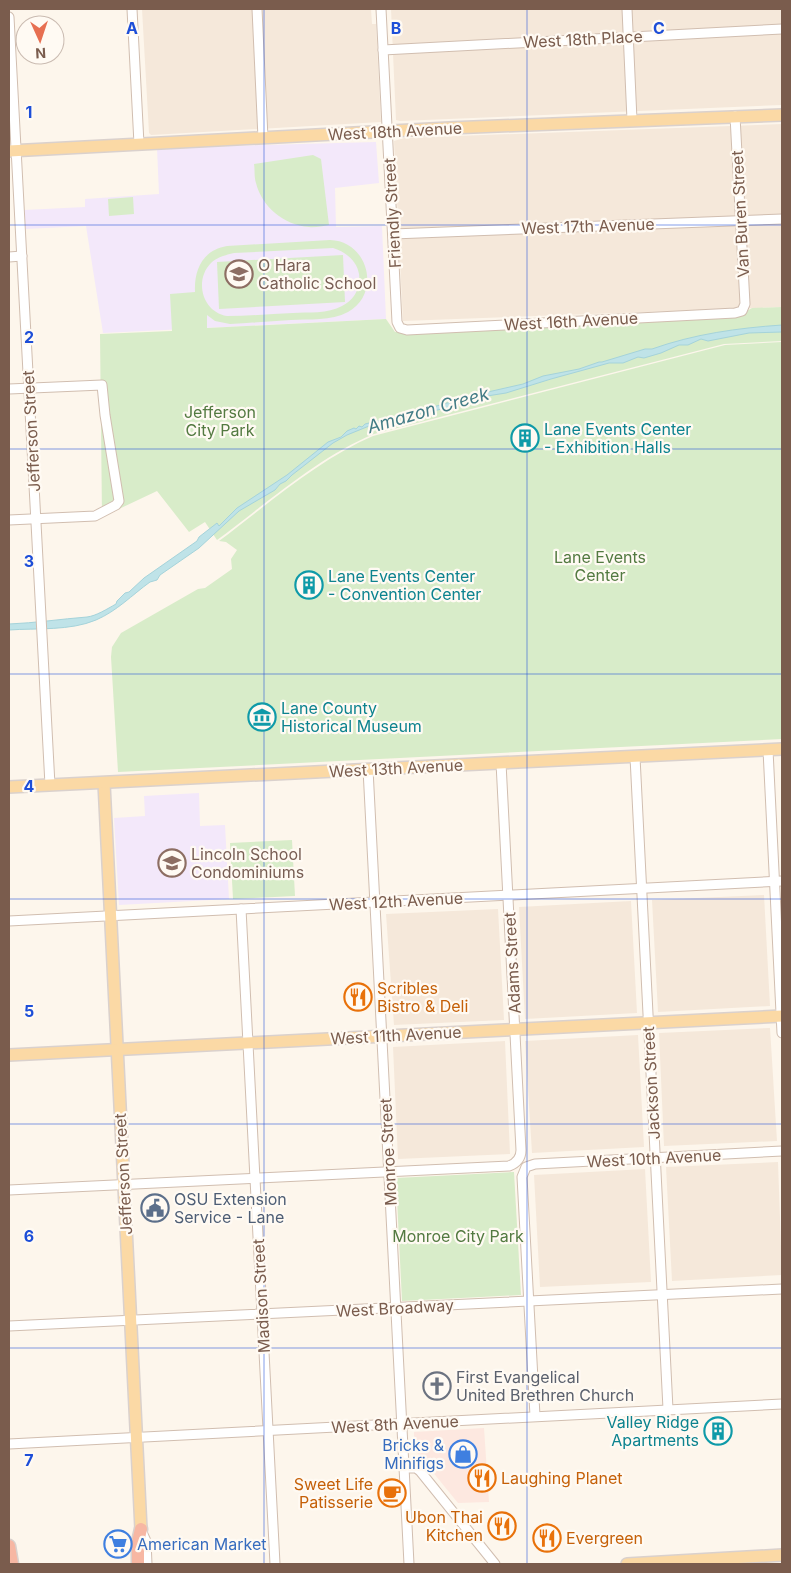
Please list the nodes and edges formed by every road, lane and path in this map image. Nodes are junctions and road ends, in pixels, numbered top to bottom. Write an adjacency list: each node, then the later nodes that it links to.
1 (132, 9): 14 (street)
2 (257, 9): 13 (street)
3 (381, 9): 8 (street, Friendly Street)
4 (626, 9): 7 (street)
5 (9, 17): 15 (street, Jefferson Street)
6 (782, 29): 7 (street, West 18th Place)
7 (628, 37): 8 (street, West 18th Place); 11 (street)
8 (383, 50): 12 (street, Friendly Street)
9 (782, 115): 10 (main road, West 18th Avenue)
10 (735, 116): 11 (main road, West 18th Avenue); 17 (street, Van Buren Street)
11 (632, 120): 12 (main road, West 18th Avenue)
12 (387, 130): 13 (main road, West 18th Avenue); 18 (street, Friendly Street)
13 (263, 138): 14 (main road, West 18th Avenue)
14 (139, 144): 15 (main road, West 18th Avenue)
15 (12, 151): 19 (street, Jefferson Street)
16 (782, 218): 17 (street, West 17th Avenue)
17 (740, 220): 18 (street, West 17th Avenue); 21 (street, Van Buren Street)
18 (393, 234): 22 (street, Friendly Street)
19 (22, 256): 20 (street); 23 (street, Jefferson Street)
20 (9, 257)
21 (742, 311): 22 (street, West 16th Avenue)
22 (400, 328)
23 (29, 388): 24 (street); 25 (street, Jefferson Street); 25 (street)
24 (9, 389)
25 (36, 519): 26 (street); 33 (street, Jefferson Street)
26 (9, 520)
27 (782, 749): 28 (main road, West 13th Avenue)
28 (768, 750): 29 (main road, West 13th Avenue); 35 (street)
29 (634, 757): 30 (main road, West 13th Avenue); 36 (street, Jackson Street)
30 (501, 763): 31 (main road, West 13th Avenue); 37 (street, Adams Street)
31 (368, 769): 32 (main road, West 13th Avenue); 38 (street, Monroe Street)
32 (104, 783): 33 (main road, West 13th Avenue); 40 (main road, Jefferson Street)
33 (50, 785): 34 (main road, West 13th Avenue)
34 (9, 787)
35 (778, 882): 36 (street, West 12th Avenue); 42 (street)
36 (641, 889): 37 (street, West 12th Avenue); 43 (street, Jackson Street)
37 (508, 895): 38 (street, West 12th Avenue); 44 (street, Adams Street)
38 (375, 902): 39 (street, West 12th Avenue); 46 (street, Monroe Street)
39 (241, 909): 40 (street, West 12th Avenue); 47 (street, Madison Street)
40 (110, 916): 41 (street, West 12th Avenue); 48 (main road, Jefferson Street)
41 (9, 921)
42 (782, 1016): 43 (main road, West 11th Avenue); 45 (street)
43 (648, 1023): 44 (main road, West 11th Avenue); 51 (street, Jackson Street)
44 (515, 1029): 46 (main road, West 11th Avenue); 52 (street, Adams Street)
45 (782, 1033)
46 (382, 1036): 47 (main road, West 11th Avenue); 52 (street, Monroe Street)
47 (249, 1043): 48 (main road, West 11th Avenue); 53 (street, Madison Street)
48 (116, 1050): 49 (main road, West 11th Avenue); 54 (main road, Jefferson Street)
49 (9, 1055)
50 (782, 1151): 51 (street, West 10th Avenue)
51 (654, 1158): 57 (street, Jackson Street); 58 (street, West 10th Avenue)
52 (388, 1171): 53 (street); 59 (street, Monroe Street)
53 (255, 1178): 54 (street); 60 (street, Madison Street)
54 (123, 1184): 55 (street); 61 (main road, Jefferson Street)
55 (9, 1190)
56 (782, 1290): 57 (street, West Broadway)
57 (662, 1295): 58 (street, West Broadway); 64 (street, Jackson Street)
58 (528, 1302): 59 (street, West Broadway); 65 (street)
59 (395, 1308): 60 (street, West Broadway); 66 (street, Monroe Street)
60 (263, 1314): 61 (street, West Broadway); 67 (street, Madison Street)
61 (130, 1320): 62 (street, West Broadway); 68 (main road, Jefferson Street)
62 (9, 1326)
63 (782, 1404): 64 (street, West 8th Avenue)
64 (668, 1409): 65 (street, West 8th Avenue)
65 (535, 1416): 66 (street, West 8th Avenue)
66 (402, 1424): 67 (street, West 8th Avenue); 70 (street, Monroe Street)
67 (268, 1431): 68 (street, West 8th Avenue); 77 (street, Madison Street)
68 (136, 1438): 69 (street, West 8th Avenue); 71 (main road, Jefferson Street)
69 (9, 1444)
70 (405, 1468): 78 (street, Monroe Street); 79 (street)
71 (141, 1529): 75 (highway); 76 (street, Jefferson Street)
72 (9, 1546): 74 (highway)
73 (782, 1555): 80 (main road)
74 (12, 1564)
75 (138, 1564)
76 (147, 1564)
77 (275, 1564)
78 (409, 1564)
79 (495, 1564)
80 (627, 1564)

